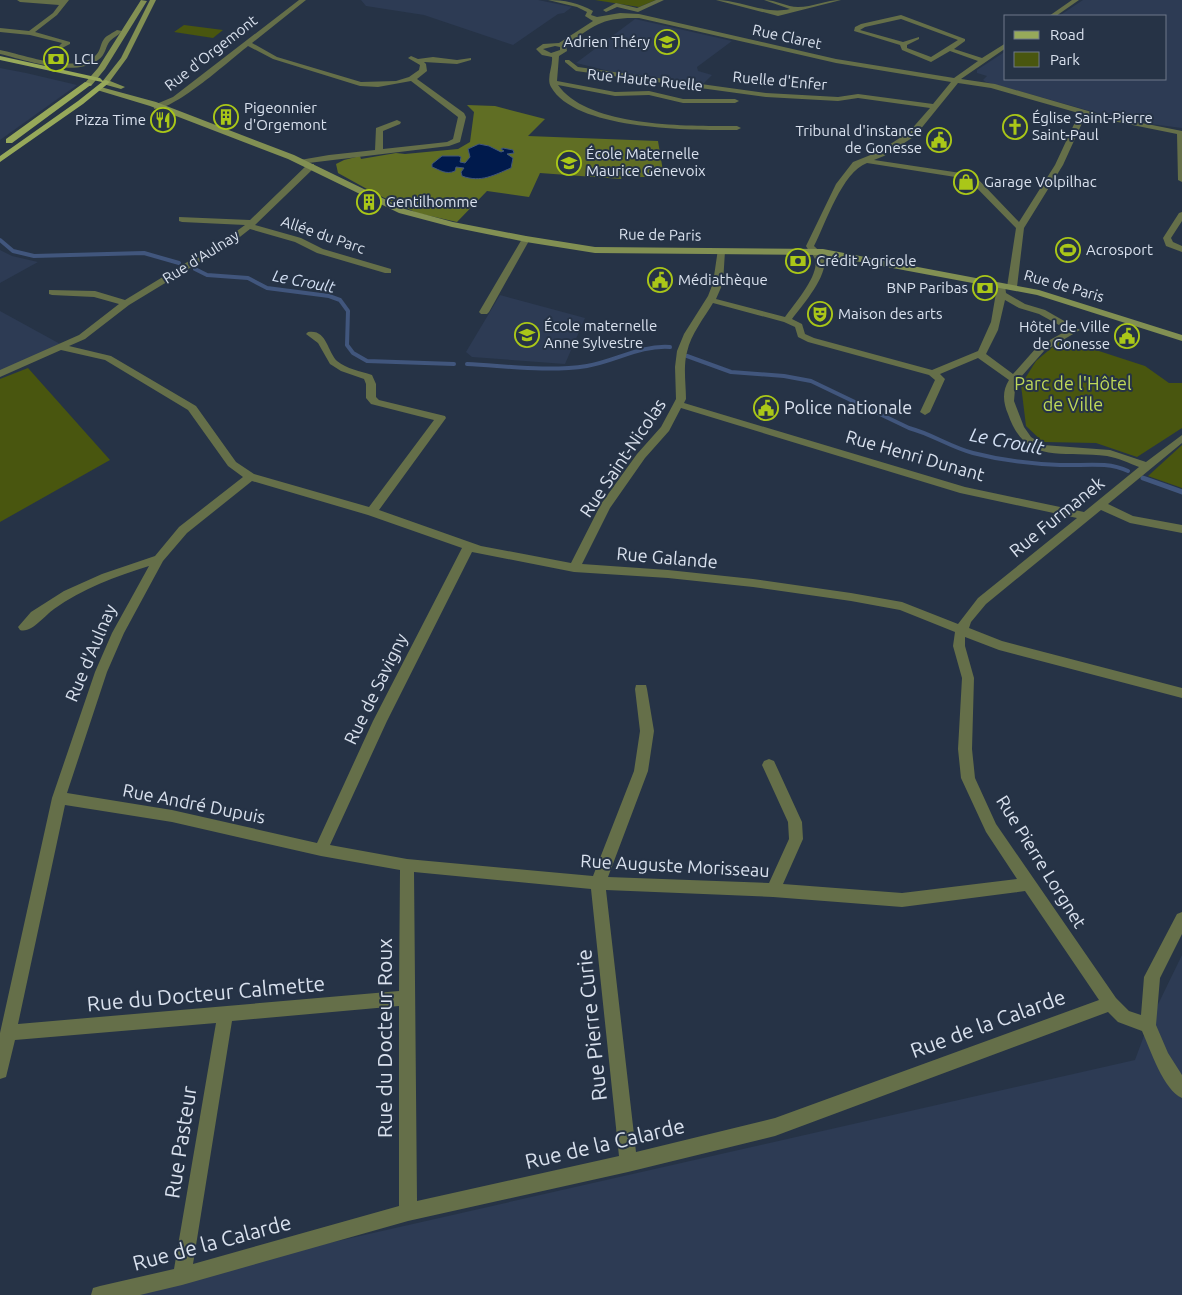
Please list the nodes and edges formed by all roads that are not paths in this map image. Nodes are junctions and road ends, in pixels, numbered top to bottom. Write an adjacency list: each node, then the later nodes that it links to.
1 (20, 0): 12 (street)
2 (145, 0): 43 (street)
3 (153, 0): 45 (street)
4 (303, 0): 25 (street, Rue d'Orgemont)
5 (551, 0): 19 (street)
6 (661, 0): 15 (street)
7 (719, 0): 13 (street)
8 (758, 0): 13 (street)
9 (767, 0): 16 (street)
10 (838, 0): 16 (street)
11 (1075, 0): 17 (street)
12 (65, 2): 22 (street)
13 (745, 6): 16 (street)
14 (606, 10): 15 (street); 18 (street); 19 (street)
15 (638, 10): 23 (street)
16 (797, 10)
17 (1053, 15)
18 (612, 16): 19 (street, Rue Claret); 42 (street, Rue Claret)
19 (594, 17): 27 (street)
20 (0, 30): 22 (street)
21 (119, 31): 40 (street)
22 (30, 33): 28 (street)
23 (745, 36)
24 (916, 38): 26 (street)
25 (247, 43): 41 (street); 47 (street, Rue d'Orgemont)
26 (904, 44): 30 (street); 30 (street)
27 (558, 45): 32 (street); 32 (street)
28 (62, 46)
29 (1004, 46): 36 (street)
30 (949, 49): 36 (street)
31 (0, 52): 40 (street)
32 (555, 54): 44 (street)
33 (0, 58): 40 (main road)
34 (411, 58): 37 (street)
35 (469, 59): 37 (street)
36 (983, 60): 42 (street)
37 (419, 61): 41 (street)
38 (566, 61): 48 (street, Ruelle d'Enfer)
39 (0, 65): 43 (main road)
40 (75, 70): 43 (main road)
41 (412, 79): 56 (street)
42 (956, 80): 48 (street); 49 (street, Rue Claret)
43 (91, 82): 45 (main road); 55 (main road)
44 (553, 82): 46 (street, Rue Haute Ruelle); 51 (street)
45 (103, 85): 47 (street, Rue de Paris); 58 (main road)
46 (735, 101)
47 (155, 106): 60 (street, Rue de Paris)
48 (935, 106): 59 (street)
49 (1087, 113): 52 (street, Rue Claret); 65 (street)
50 (397, 122): 54 (street)
51 (737, 128)
52 (1181, 133): 61 (street)
53 (390, 139): 54 (street)
54 (380, 140): 56 (street)
55 (0, 149)
56 (380, 151): 57 (street)
57 (341, 156): 60 (street, Rue d'Aulnay); 60 (street)
58 (0, 160)
59 (867, 160): 65 (street); 69 (street)
60 (310, 166): 64 (street, Rue d'Aulnay); 66 (street, Rue de Paris)
61 (1182, 180)
62 (1182, 215): 67 (street)
63 (182, 219): 64 (street, Allée du Parc)
64 (250, 224): 70 (street, Allée du Parc); 76 (street, Rue d'Aulnay)
65 (1020, 228): 71 (street)
66 (526, 239): 68 (street, Rue de Paris); 78 (street)
67 (1182, 249)
68 (721, 251): 69 (street, Rue de Paris); 74 (street, Rue Saint-Nicolas)
69 (813, 252): 71 (street, Rue de Paris); 79 (street)
70 (388, 271)
71 (1005, 289): 72 (street, Rue de Paris); 75 (street); 77 (street)
72 (1022, 289): 75 (street); 82 (street, Rue de Paris)
73 (52, 292): 76 (street)
74 (711, 300): 79 (street); 91 (street, Rue Saint-Nicolas)
75 (1012, 300): 77 (street); 88 (street)
76 (126, 303): 81 (street, Rue d'Aulnay)
77 (1000, 306): 84 (street)
78 (484, 312)
79 (787, 320): 86 (street)
80 (311, 334): 97 (street)
81 (82, 337): 83 (street, Rue d'Aulnay); 85 (street)
82 (1182, 338)
83 (63, 347): 85 (street); 87 (street, Rue d'Aulnay)
84 (979, 354): 86 (street); 88 (street)
85 (108, 358): 95 (street)
86 (934, 373): 92 (street)
87 (0, 374)
88 (1013, 379): 90 (street)
89 (997, 389): 90 (street)
90 (1008, 393): 94 (street)
91 (678, 404): 98 (street, Rue Henri Dunant); 102 (street, Rue Saint-Nicolas)
92 (925, 412)
93 (1182, 438): 94 (street, Rue Furmanek)
94 (1146, 466): 96 (street, Rue Furmanek)
95 (250, 478): 97 (street, Rue Galande); 101 (street, Rue d'Aulnay)
96 (1099, 505): 98 (street, Rue Furmanek); 99 (street)
97 (372, 512): 100 (street, Rue Galande)
98 (1086, 516): 104 (street, Rue Furmanek)
99 (1182, 530)
100 (469, 546): 102 (street, Rue Galande); 109 (street, Rue de Savigny)
101 (159, 558): 103 (street); 108 (street, Rue d'Aulnay)
102 (574, 568): 104 (street, Rue Galande)
103 (24, 627)
104 (962, 630): 106 (street, Rue Galande); 112 (street, Rue Pierre Lorgnet)
105 (641, 690): 111 (street)
106 (1182, 693)
107 (769, 765): 113 (street)
108 (59, 798): 109 (street, Rue André Dupuis); 119 (street, Rue d'Aulnay)
109 (321, 850): 110 (street, Rue Auguste Morisseau)
110 (407, 865): 111 (street, Rue Auguste Morisseau); 115 (street, Rue du Docteur Roux)
111 (598, 883): 113 (street, Rue Auguste Morisseau); 122 (street, Rue Pierre Curie)
112 (1028, 884): 113 (street, Rue Auguste Morisseau); 116 (street, Rue Pierre Lorgnet)
113 (773, 890)
114 (1182, 919): 118 (street)
115 (408, 998): 117 (street, Rue du Docteur Calmette); 123 (street, Rue du Docteur Roux)
116 (1110, 1004): 118 (street, Rue Pierre Lorgnet); 122 (street, Rue de la Calarde)
117 (225, 1014): 119 (street, Rue du Docteur Calmette); 124 (street, Rue Pasteur)
118 (1148, 1025): 121 (street)
119 (8, 1033): 120 (street, Rue d'Aulnay)
120 (0, 1071)
121 (1182, 1090)
122 (628, 1163): 123 (street, Rue de la Calarde)
123 (408, 1212): 124 (street, Rue de la Calarde)
124 (182, 1276): 125 (street, Rue de la Calarde)
125 (100, 1295)

